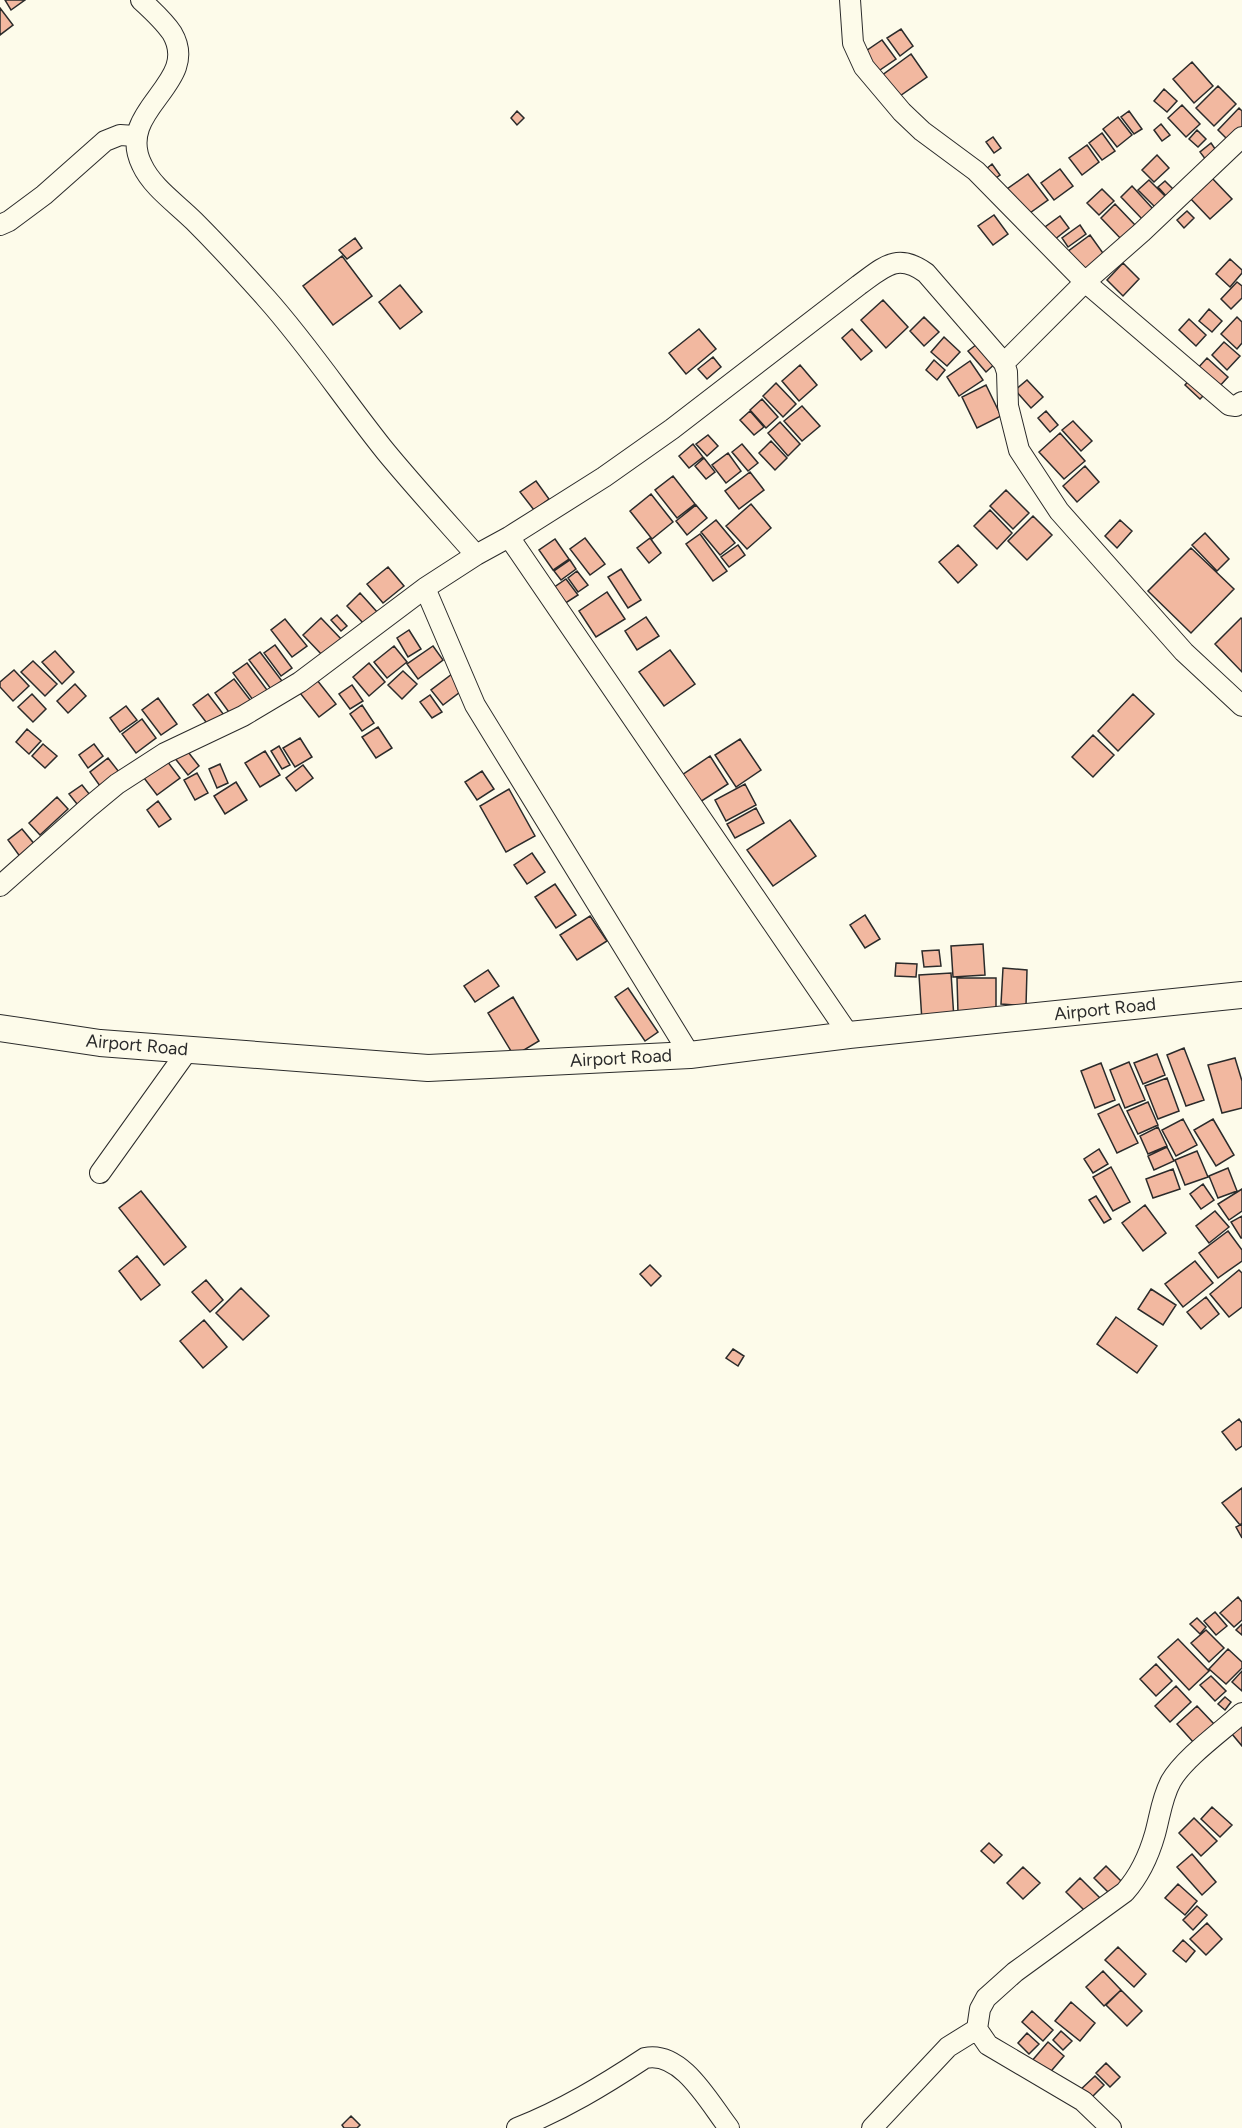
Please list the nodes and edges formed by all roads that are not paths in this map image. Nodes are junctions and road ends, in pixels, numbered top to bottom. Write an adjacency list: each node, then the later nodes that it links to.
1 (141, 0): 3 (street)
2 (850, 0): 6 (street)
3 (135, 136): 5 (street); 10 (street)
4 (1242, 137): 6 (street)
5 (0, 225)
6 (1085, 282): 7 (street); 8 (street)
7 (1004, 363): 9 (street); 12 (street)
8 (1242, 402)
9 (509, 537): 10 (street); 16 (street)
10 (476, 555): 11 (street)
11 (425, 588): 13 (street); 18 (street)
12 (1242, 706)
13 (0, 886)
14 (1242, 995): 16 (main road, Airport Road)
15 (0, 1028): 17 (main road, Airport Road)
16 (849, 1035): 18 (main road, Airport Road)
17 (188, 1050): 18 (main road, Airport Road); 19 (street)
18 (690, 1055)
19 (100, 1173)
20 (1242, 1713): 21 (street)
21 (976, 2029): 24 (street); 25 (street)
22 (517, 2128): 23 (street)
23 (729, 2128)
24 (872, 2128)
25 (1111, 2128)

